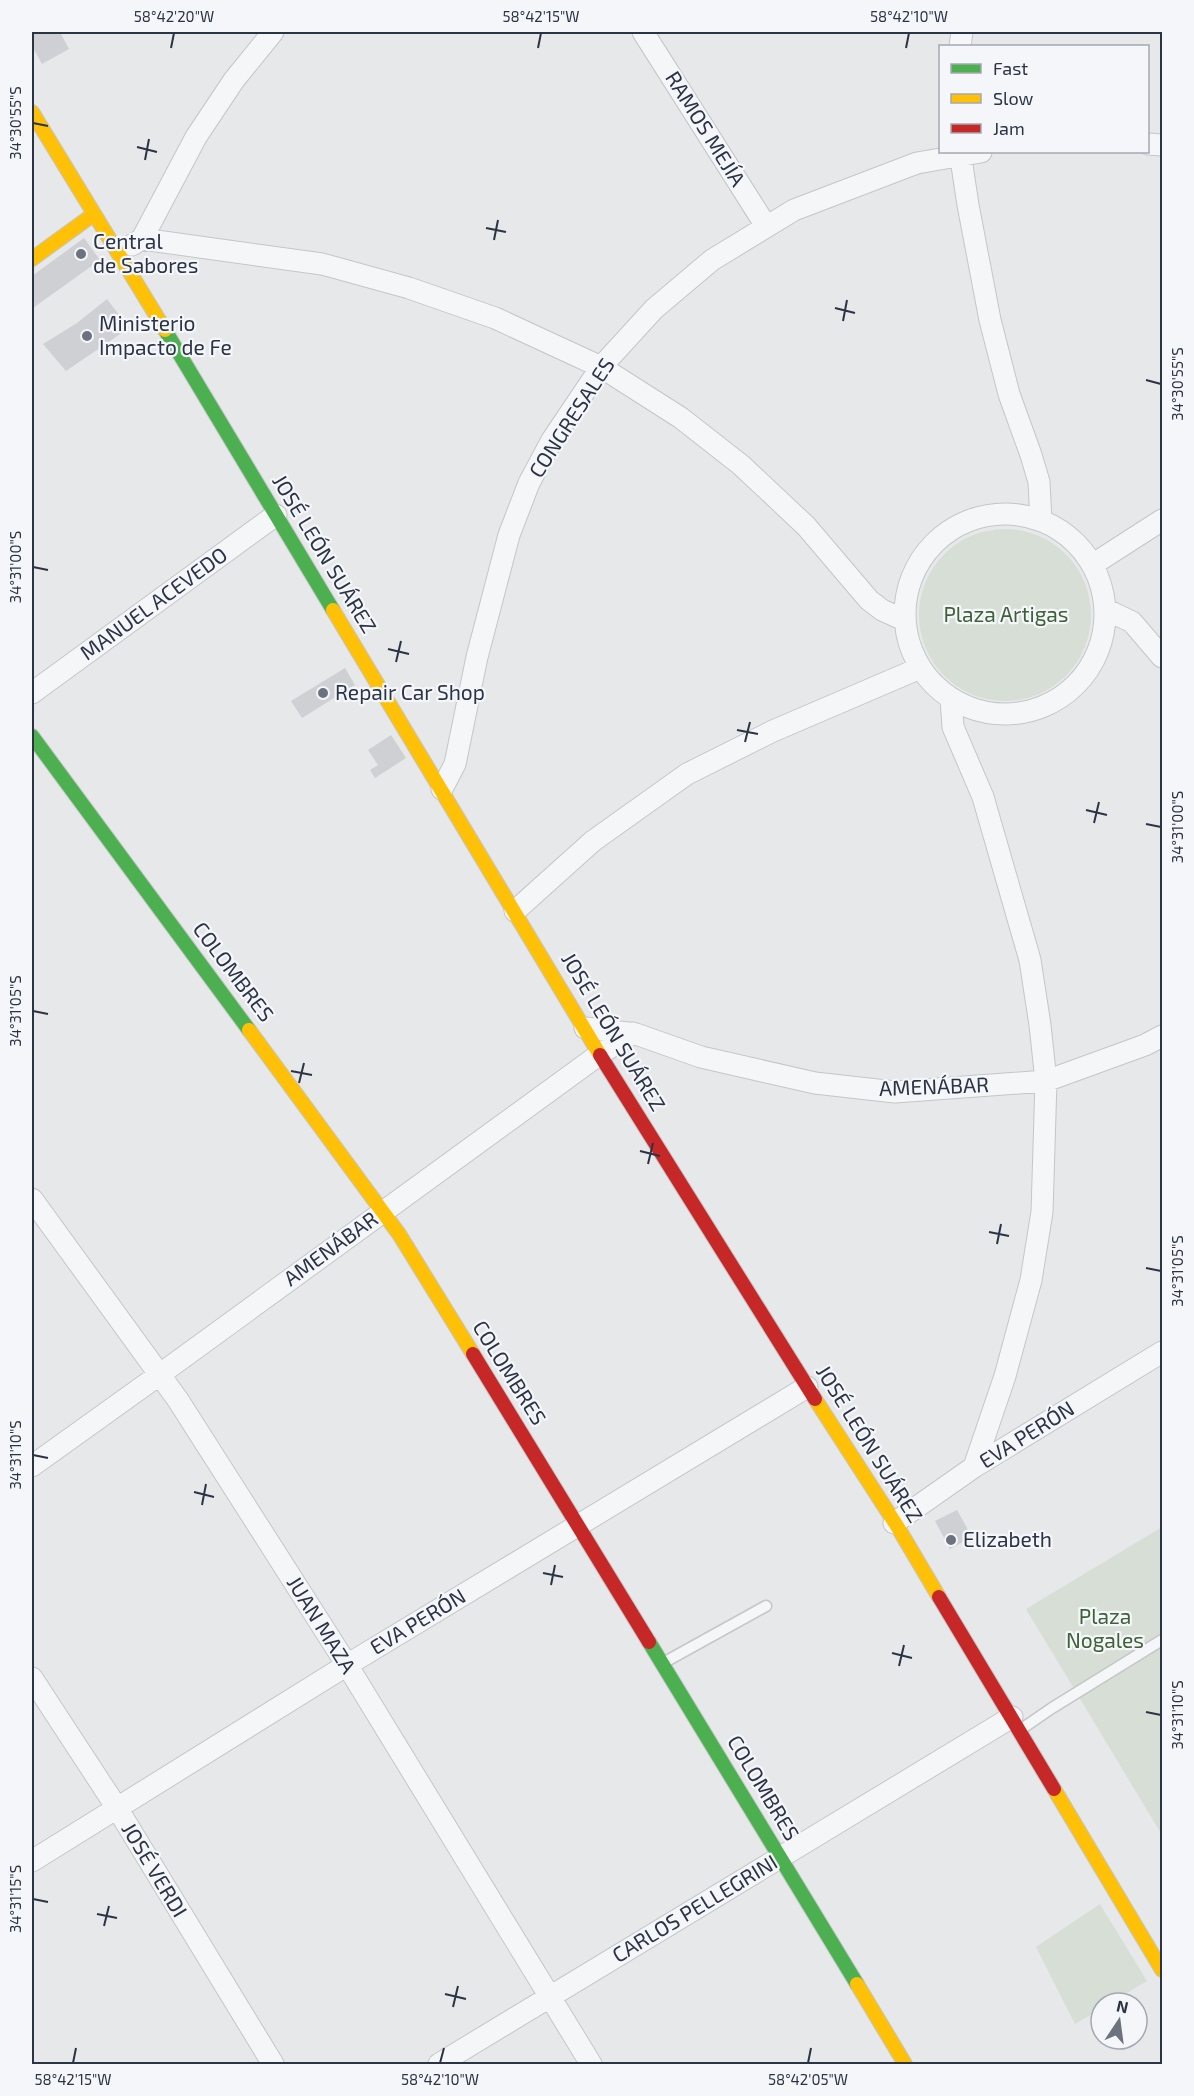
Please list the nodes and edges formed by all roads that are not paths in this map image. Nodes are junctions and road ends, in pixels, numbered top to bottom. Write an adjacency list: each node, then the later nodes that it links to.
1 (273, 32): 7 (street)
2 (643, 32): 6 (street, RAMOS MEJÍA)
3 (32, 112): 5 (street, JOSÉ LEÓN SUÁREZ)
4 (960, 153): 6 (street, CONGRESALES); 12 (street)
5 (94, 214): 8 (street, JOSÉ LEÓN SUÁREZ); 9 (street)
6 (766, 226): 10 (street, CONGRESALES)
7 (142, 239): 8 (street); 10 (street)
8 (118, 252): 11 (street, JOSÉ LEÓN SUÁREZ)
9 (32, 259)
10 (601, 367): 16 (street); 22 (street, CONGRESALES)
11 (276, 515): 19 (street, MANUEL ACEVEDO); 22 (street, JOSÉ LEÓN SUÁREZ)
12 (1041, 520): 14 (street); 16 (street)
13 (1162, 520): 14 (street)
14 (1092, 565): 15 (street)
15 (1105, 609): 17 (street); 20 (street)
16 (904, 620): 18 (street)
17 (1162, 657)
18 (920, 668): 20 (street); 23 (street)
19 (32, 693)
20 (951, 699): 28 (street)
21 (32, 736): 30 (street, COLOMBRES)
22 (442, 789): 23 (street, JOSÉ LEÓN SUÁREZ)
23 (515, 911): 24 (street, JOSÉ LEÓN SUÁREZ)
24 (585, 1028): 25 (street, AMENÁBAR); 27 (street, JOSÉ LEÓN SUÁREZ)
25 (633, 1033): 27 (street, AMENÁBAR); 28 (street, AMENÁBAR)
26 (1162, 1036): 28 (street, AMENÁBAR)
27 (600, 1054): 30 (street, AMENÁBAR); 33 (street, JOSÉ LEÓN SUÁREZ)
28 (1046, 1081): 35 (street)
29 (32, 1199): 32 (street, JUAN MAZA)
30 (383, 1210): 32 (street, AMENÁBAR); 37 (street, COLOMBRES)
31 (1162, 1352): 35 (street, EVA PERÓN)
32 (159, 1375): 34 (street, AMENÁBAR); 41 (street, JUAN MAZA)
33 (807, 1387): 36 (street, JOSÉ LEÓN SUÁREZ); 37 (street, EVA PERÓN)
34 (32, 1466)
35 (974, 1467): 36 (street, EVA PERÓN)
36 (894, 1523): 43 (street, JOSÉ LEÓN SUÁREZ)
37 (579, 1526): 40 (street, COLOMBRES); 41 (street, EVA PERÓN)
38 (766, 1606): 40 (lane)
39 (1162, 1640): 43 (lane, CARLOS PELLEGRINI)
40 (663, 1664): 45 (street, COLOMBRES)
41 (347, 1665): 44 (street, EVA PERÓN); 48 (street, JUAN MAZA)
42 (32, 1678): 44 (street, JOSÉ VERDI)
43 (1016, 1724): 45 (street, CARLOS PELLEGRINI); 47 (street, JOSÉ LEÓN SUÁREZ)
44 (117, 1808): 46 (street, EVA PERÓN); 49 (street, JOSÉ VERDI)
45 (781, 1857): 48 (street, CARLOS PELLEGRINI); 52 (street, COLOMBRES)
46 (32, 1861)
47 (1162, 1970)
48 (549, 1997): 50 (street, CARLOS PELLEGRINI); 51 (street, JUAN MAZA)
49 (273, 2064)
50 (440, 2064)
51 (591, 2064)
52 (905, 2064)

